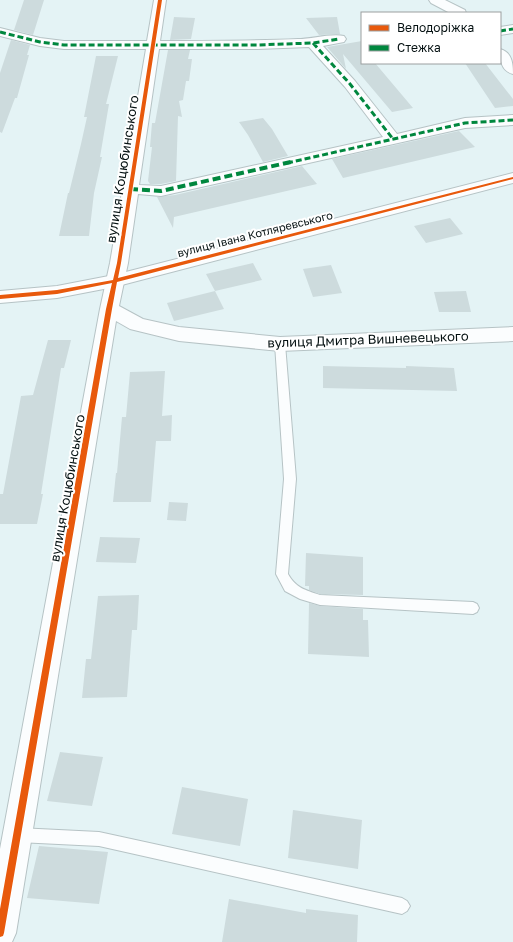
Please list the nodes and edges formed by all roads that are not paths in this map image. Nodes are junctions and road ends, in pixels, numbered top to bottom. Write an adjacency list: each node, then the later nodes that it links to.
1 (160, 0): 11 (street, вулиця Коцюбинського)
2 (435, 0): 4 (street)
3 (458, 0): 5 (street)
4 (458, 12)
5 (465, 12)
6 (513, 29): 7 (street)
7 (501, 31)
8 (0, 32): 11 (street)
9 (339, 39): 10 (street)
10 (313, 43): 11 (street); 15 (street)
11 (153, 45): 17 (street, вулиця Коцюбинського)
12 (501, 54): 13 (street)
13 (513, 70)
14 (513, 120): 15 (street)
15 (393, 139): 17 (street)
16 (513, 178): 18 (street, вулиця Івана Котляревського)
17 (130, 189): 18 (street, вулиця Коцюбинського)
18 (114, 280): 19 (street, вулиця Івана Котляревського); 20 (street, вулиця Коцюбинського)
19 (0, 297)
20 (109, 309): 22 (street, вулиця Дмитра Вишневецького); 24 (street, вулиця Коцюбинського)
21 (513, 334): 22 (street, вулиця Дмитра Вишневецького)
22 (280, 344): 23 (lane)
23 (473, 608)
24 (18, 834): 25 (lane); 26 (street, вулиця Коцюбинського)
25 (402, 906)
26 (0, 934)

